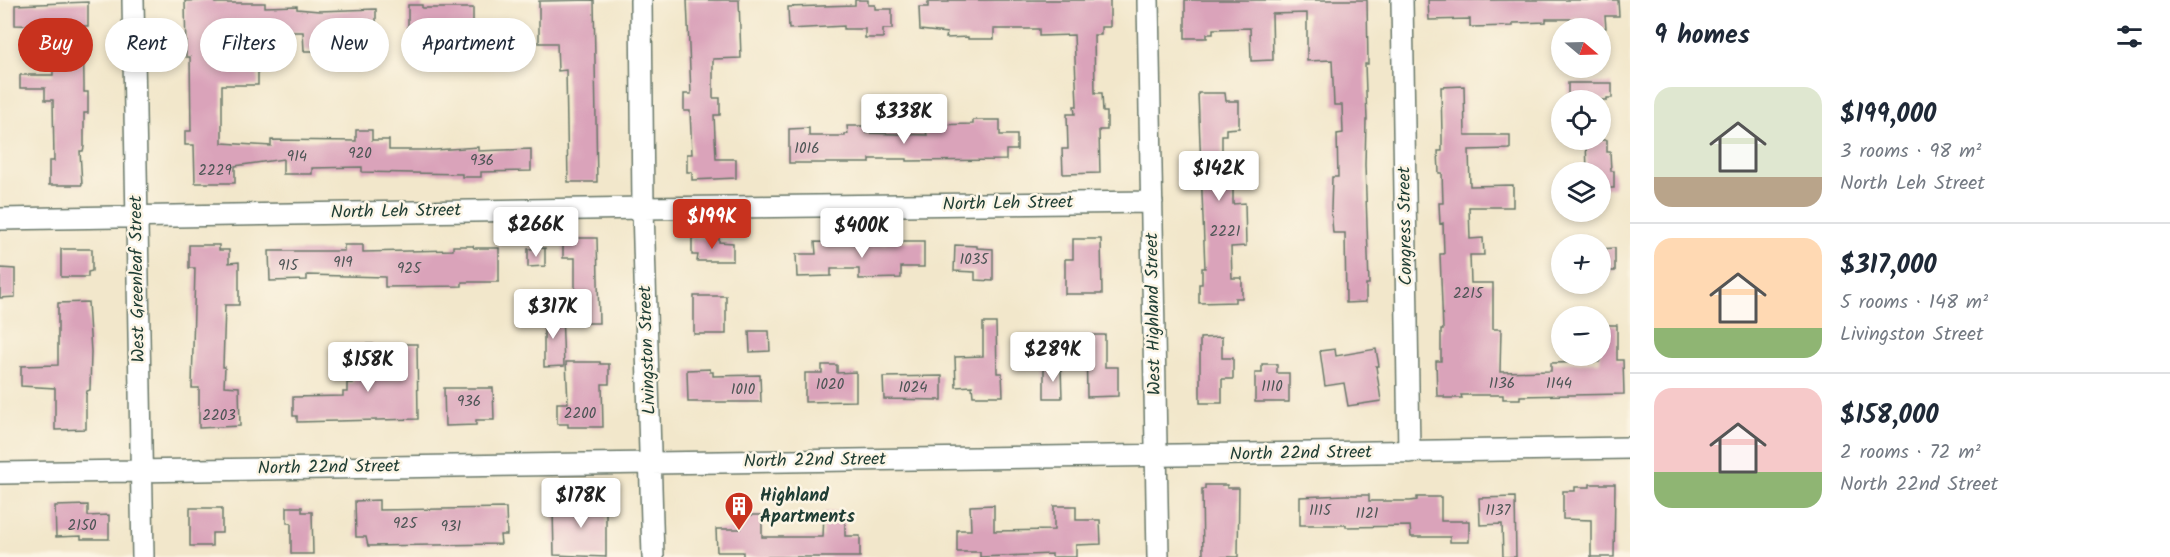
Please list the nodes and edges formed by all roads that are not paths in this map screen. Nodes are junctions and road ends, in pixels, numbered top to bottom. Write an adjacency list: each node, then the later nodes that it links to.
1 (133, 0): 7 (street, West Greenleaf Street)
2 (641, 0): 6 (street, Livingston Street)
3 (1148, 0): 5 (street, West Highland Street)
4 (1402, 0): 10 (street, Congress Street)
5 (1152, 202): 6 (street, North Leh Street); 11 (street, West Highland Street)
6 (644, 208): 7 (street, North Leh Street); 12 (street, Livingston Street)
7 (137, 216): 8 (street, North Leh Street); 13 (street, West Greenleaf Street)
8 (0, 219)
9 (1630, 448): 10 (street, North 22nd Street)
10 (1409, 452): 11 (street, North 22nd Street)
11 (1156, 456): 12 (street, North 22nd Street); 17 (street, West Highland Street)
12 (651, 462): 13 (street, North 22nd Street); 16 (street, Livingston Street)
13 (141, 471): 14 (street, North 22nd Street); 15 (street, West Greenleaf Street)
14 (0, 473)
15 (142, 557)
16 (653, 557)
17 (1158, 557)

